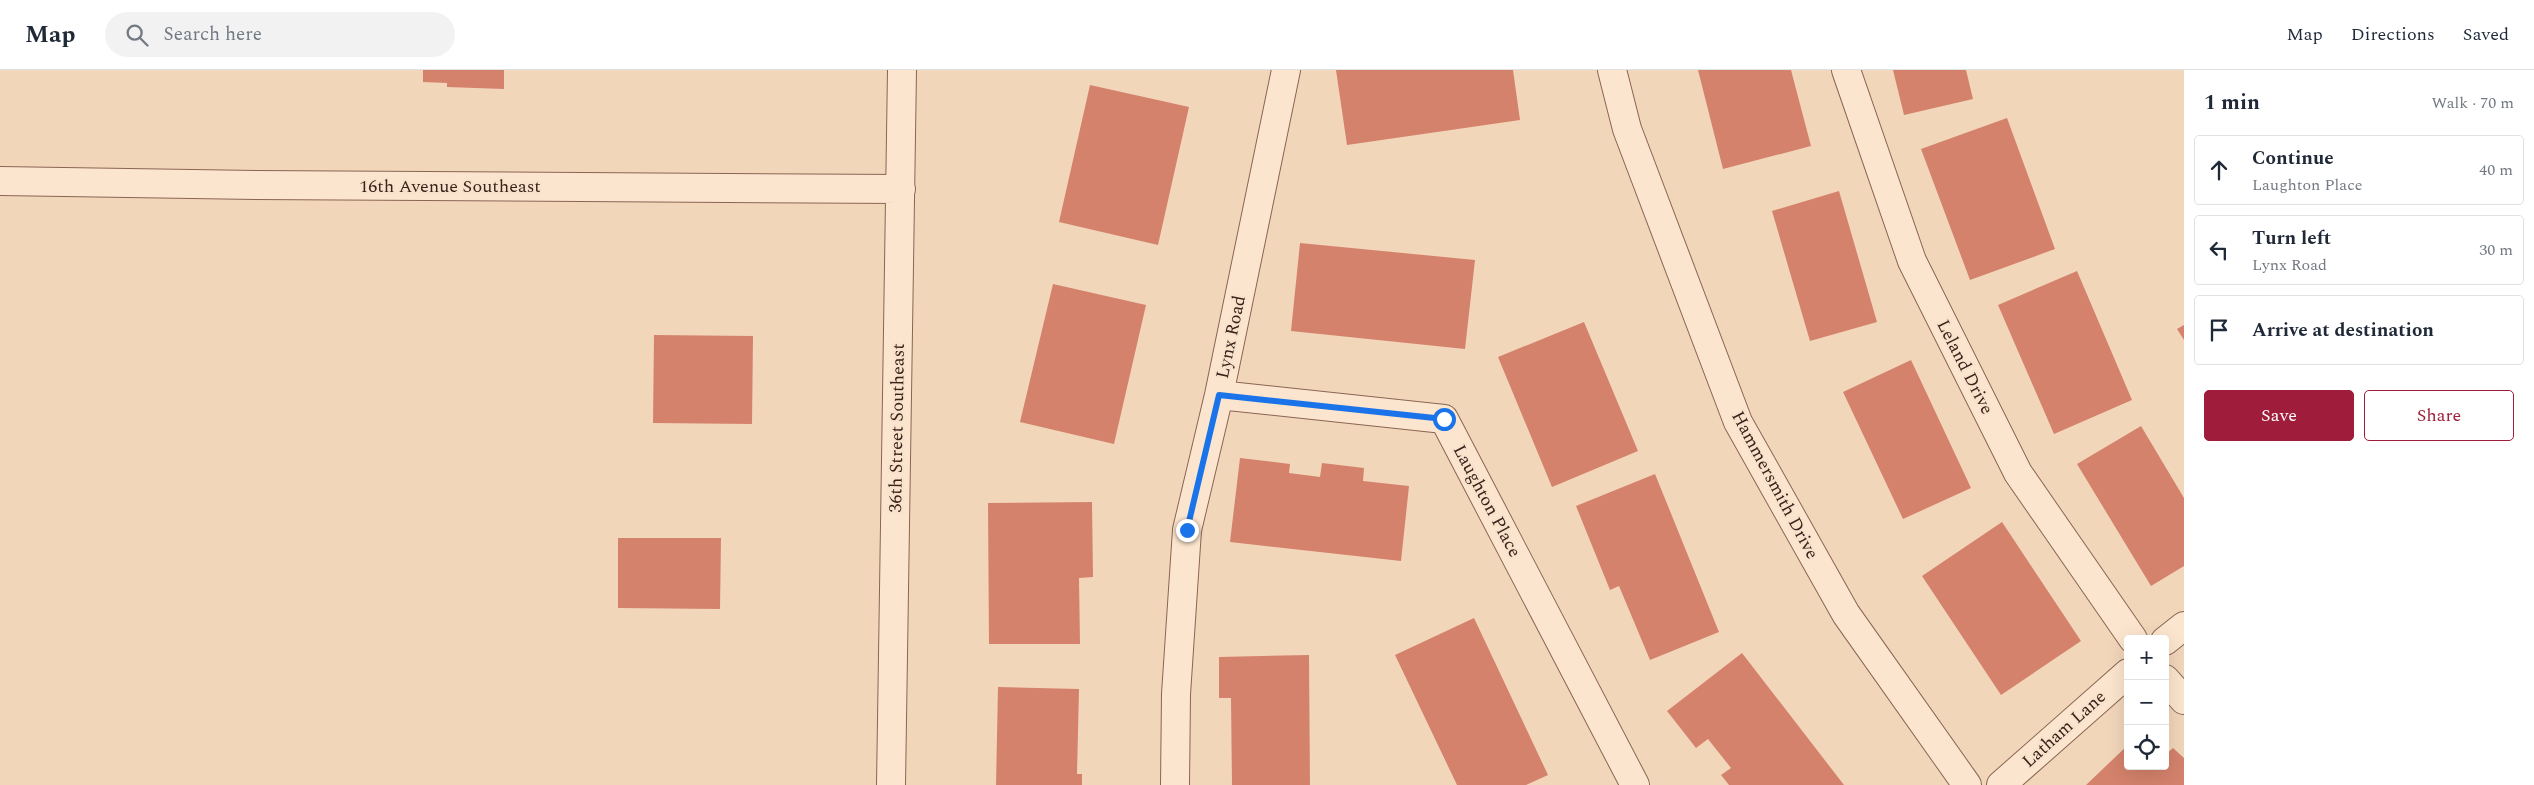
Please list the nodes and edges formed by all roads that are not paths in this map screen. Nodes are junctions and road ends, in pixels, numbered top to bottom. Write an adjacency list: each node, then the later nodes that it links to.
1 (902, 70): 6 (street, 36th Street Southeast)
2 (1286, 70): 7 (street, Lynx Road)
3 (1612, 70): 17 (street, Hammersmith Drive)
4 (1846, 70): 9 (street, Leland Drive)
5 (0, 181): 6 (street, 16th Avenue Southeast)
6 (900, 189): 14 (street, 36th Street Southeast)
7 (1219, 395): 15 (street, Lynx Road); 16 (street, Laughton Place)
8 (2184, 626): 10 (street)
9 (2130, 635)
10 (2169, 638)
11 (2124, 677): 18 (street, Latham Lane)
12 (2166, 680): 13 (street)
13 (2184, 700)
14 (891, 785)
15 (1175, 785)
16 (1635, 785)
17 (1967, 785)
18 (2001, 785)

